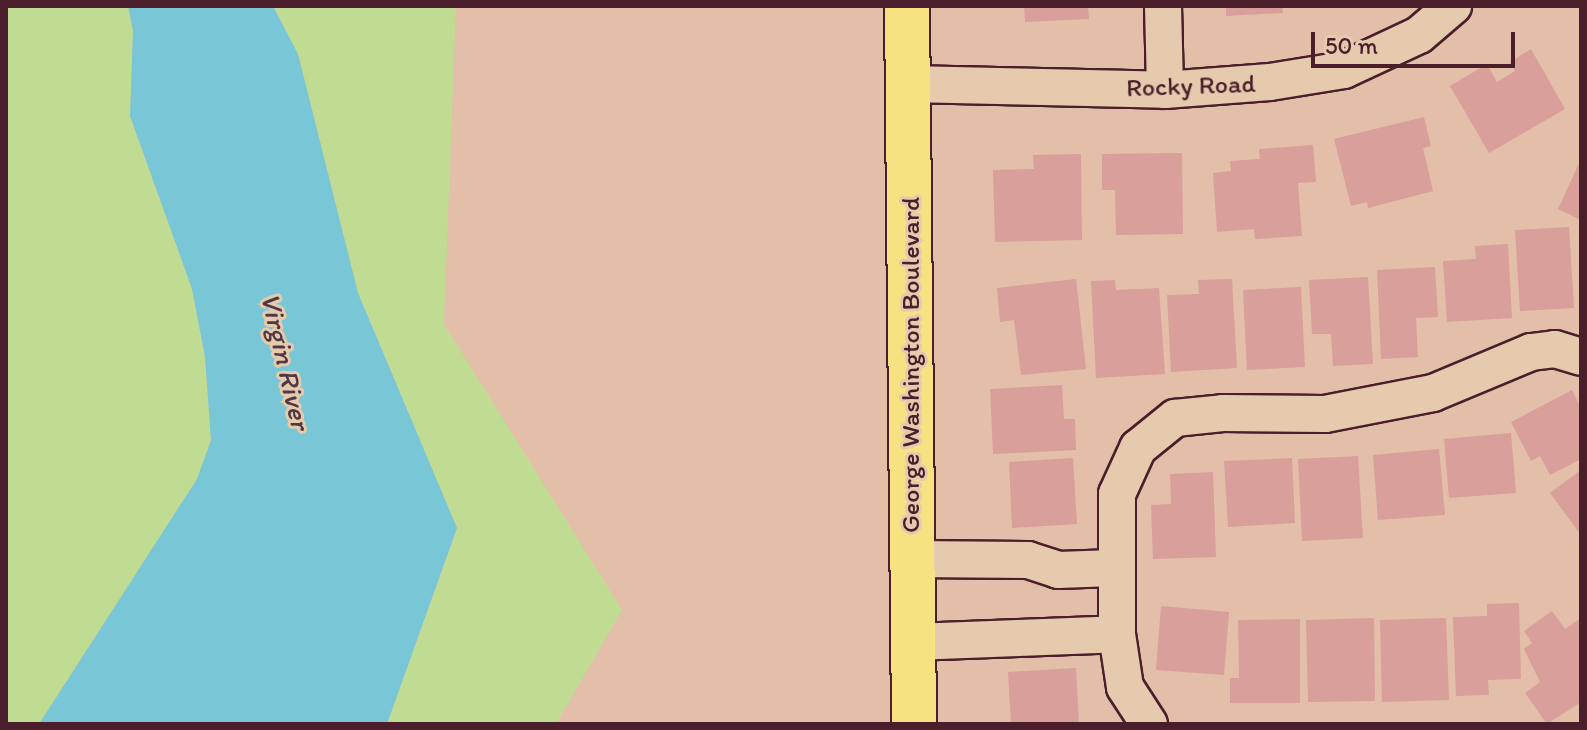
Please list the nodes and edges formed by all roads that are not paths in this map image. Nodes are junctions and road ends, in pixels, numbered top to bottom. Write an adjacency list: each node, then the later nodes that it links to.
1 (907, 6): 4 (main road, George Washington Boulevard)
2 (1163, 6): 5 (street)
3 (1453, 6): 5 (street, Rocky Road)
4 (909, 84): 5 (street, Rocky Road); 7 (main road, George Washington Boulevard)
5 (1165, 90)
6 (1581, 357): 8 (street)
7 (913, 559): 8 (street); 10 (main road, George Washington Boulevard)
8 (1114, 568): 9 (street)
9 (1117, 634): 10 (street); 12 (street)
10 (913, 642): 11 (main road, George Washington Boulevard)
11 (914, 724)
12 (1149, 724)

